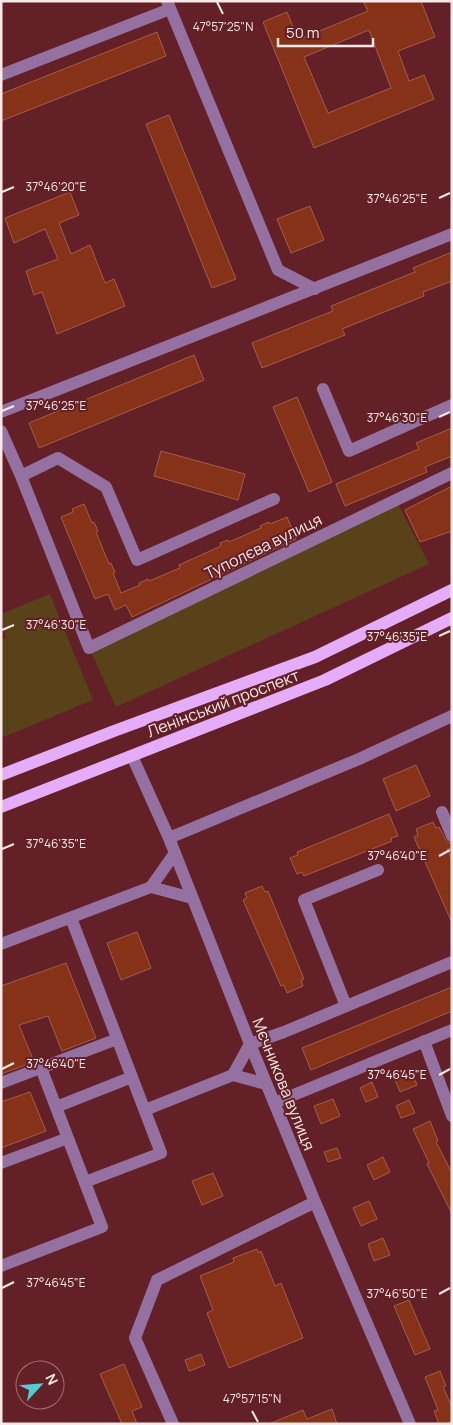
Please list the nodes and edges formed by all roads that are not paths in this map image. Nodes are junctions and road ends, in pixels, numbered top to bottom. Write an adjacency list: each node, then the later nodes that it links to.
1 (169, 5): 2 (street); 4 (street)
2 (1, 75)
3 (452, 234): 4 (street)
4 (316, 288): 7 (street)
5 (324, 389): 6 (street)
6 (452, 405)
7 (1, 412)
8 (1, 431): 10 (street)
9 (452, 473): 10 (street, Туполєва вулиця)
10 (21, 476): 11 (street)
11 (274, 499)
12 (452, 590): 16 (main road, Ленінський проспект)
13 (452, 618): 15 (main road, Ленінський проспект)
14 (452, 716): 20 (street)
15 (132, 756): 17 (main road, Ленінський проспект); 20 (street, Мєчникова вулиця)
16 (1, 775)
17 (1, 807)
18 (442, 812): 19 (street)
19 (452, 836)
20 (169, 838): 21 (street, Мєчникова вулиця)
21 (175, 853): 23 (street); 24 (street, Мєчникова вулиця)
22 (378, 870): 28 (street)
23 (150, 887): 24 (street); 25 (street)
24 (192, 898): 32 (street, Мєчникова вулиця)
25 (70, 918): 26 (street); 30 (street)
26 (1, 944)
27 (452, 962): 28 (street)
28 (346, 1006): 32 (street)
29 (452, 1030): 31 (street)
30 (117, 1039): 33 (street); 35 (street)
31 (424, 1041): 38 (street); 41 (street)
32 (250, 1044): 34 (street); 37 (street, Мєчникова вулиця)
33 (46, 1066): 36 (street); 39 (street)
34 (233, 1075): 37 (street); 40 (street)
35 (132, 1076): 39 (street); 40 (street)
36 (1, 1083)
37 (266, 1084): 38 (street, Мєчникова вулиця)
38 (274, 1103): 45 (street, Мєчникова вулиця)
39 (56, 1107): 42 (street)
40 (144, 1110): 44 (street)
41 (452, 1116)
42 (68, 1138): 43 (street); 44 (street)
43 (1, 1163)
44 (85, 1182): 46 (street)
45 (314, 1202): 47 (street); 48 (street, Мєчникова вулиця)
46 (1, 1266)
47 (173, 1424)
48 (410, 1424)

